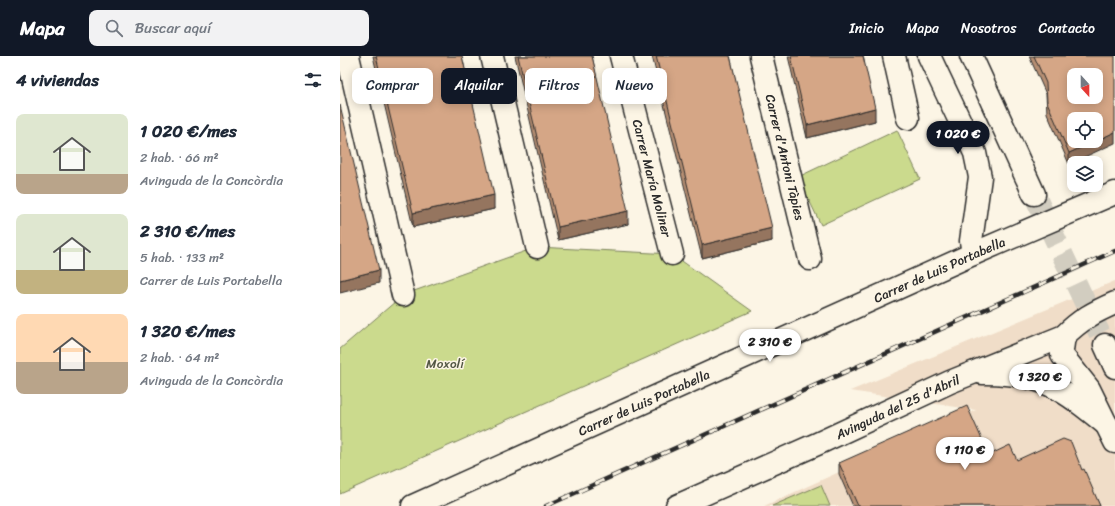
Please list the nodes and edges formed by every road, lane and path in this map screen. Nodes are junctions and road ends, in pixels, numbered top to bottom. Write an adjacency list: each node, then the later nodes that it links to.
1 (348, 56): 15 (street)
2 (492, 56): 11 (street)
3 (621, 56): 12 (street, Carrer María Moliner)
4 (761, 56): 14 (street, Carrer d'Antoni Tàpies)
5 (894, 56): 8 (street)
6 (930, 56): 13 (street)
7 (971, 56): 10 (street)
8 (908, 118)
9 (1115, 192): 13 (street, Carrer de Luis Portabella)
10 (1034, 194)
11 (537, 247)
12 (672, 254)
13 (973, 254): 22 (street, Carrer de Luis Portabella)
14 (810, 258)
15 (403, 294)
16 (1115, 303): 17 (street, Avinguda del 25 d'Abril)
17 (1064, 336): 20 (street, Avinguda del 25 d'Abril); 21 (street)
18 (1105, 345): 19 (street)
19 (1115, 367)
20 (973, 373): 21 (street); 23 (street, Avinguda del 25 d'Abril)
21 (1111, 434)
22 (413, 506)
23 (676, 506)

